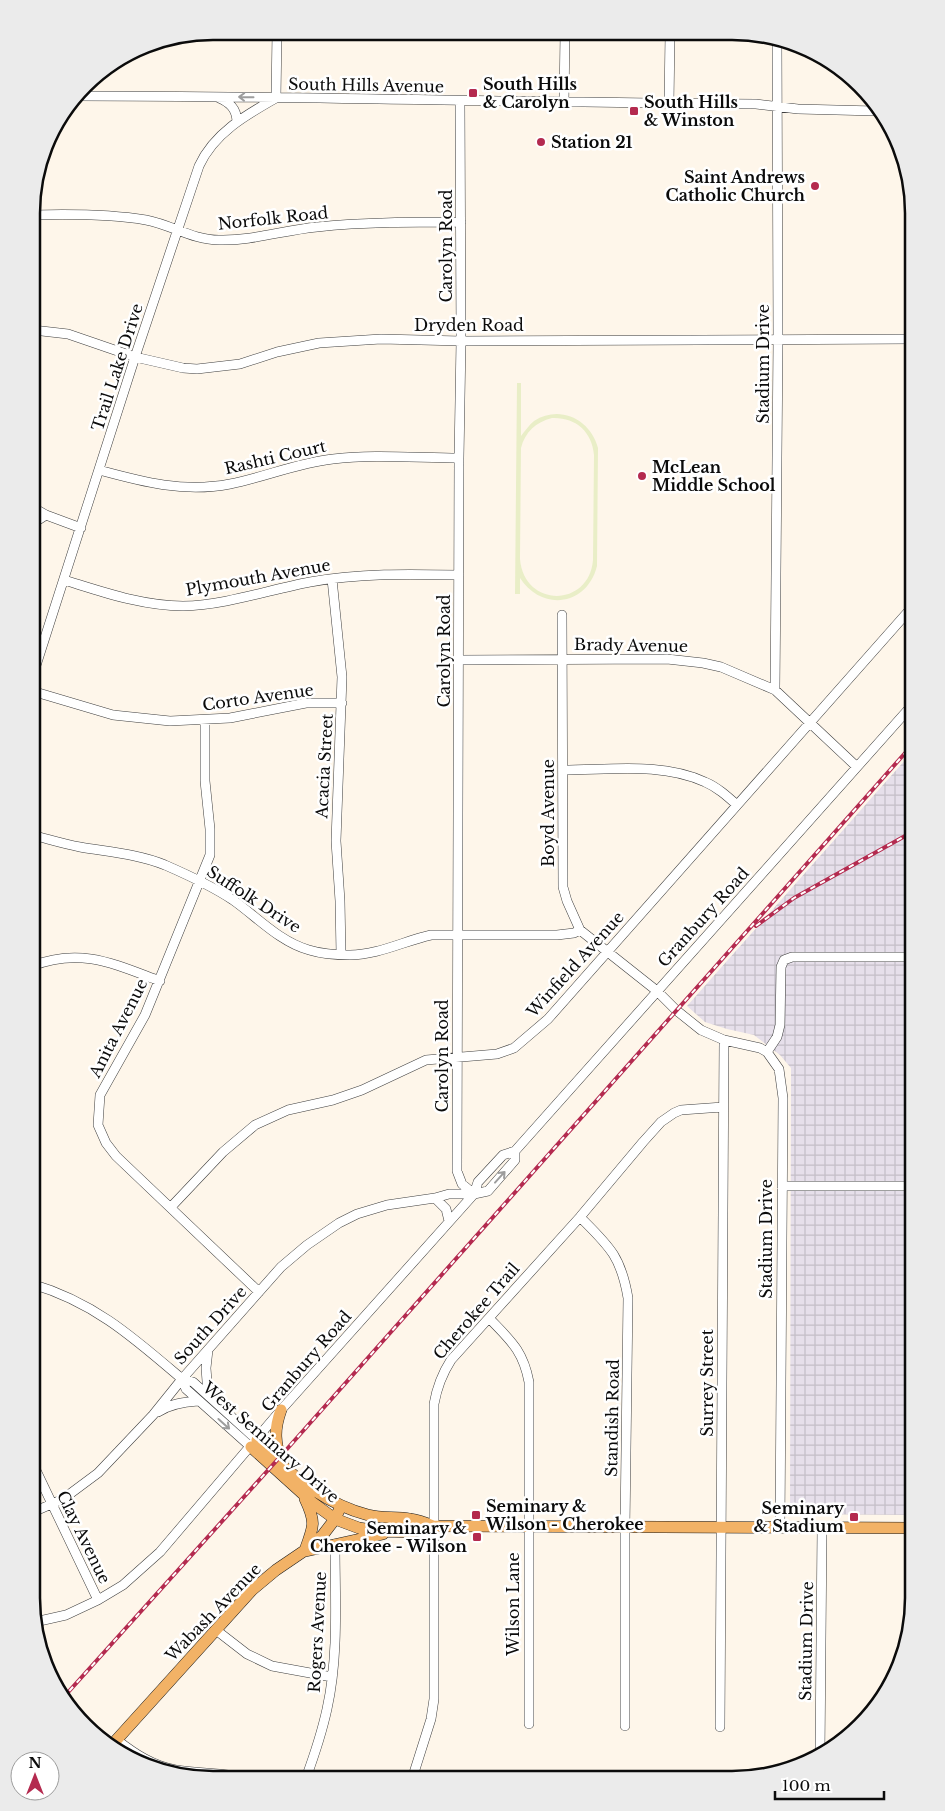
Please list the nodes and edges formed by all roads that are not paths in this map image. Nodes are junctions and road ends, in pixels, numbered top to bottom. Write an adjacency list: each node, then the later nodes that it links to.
1 (276, 40): 7 (street)
2 (565, 40): 9 (street)
3 (670, 40): 10 (street)
4 (777, 46): 11 (street, Stadium Drive)
5 (86, 96): 6 (street, South Hills Avenue)
6 (216, 96): 7 (street, South Hills Avenue, one-way to 6); 13 (street)
7 (276, 98): 8 (street, South Hills Avenue); 13 (street, Trail Lake Drive)
8 (460, 101): 9 (street, South Hills Avenue); 15 (street, Carolyn Road)
9 (564, 102): 10 (street, South Hills Avenue)
10 (669, 104): 11 (street, South Hills Avenue)
11 (776, 107): 12 (street, South Hills Avenue); 20 (street, Stadium Drive)
12 (871, 111)
13 (237, 121): 16 (street, Trail Lake Drive)
14 (40, 215): 16 (street, Norfolk Road)
15 (461, 222): 16 (street, Norfolk Road); 19 (street, Carolyn Road)
16 (177, 231): 21 (street, Trail Lake Drive)
17 (40, 331): 21 (street, Dryden Road)
18 (905, 339): 20 (street, Dryden Road)
19 (462, 341): 20 (street, Dryden Road); 21 (street, Dryden Road); 22 (street, Carolyn Road)
20 (778, 341): 36 (street, Stadium Drive)
21 (135, 357): 23 (street, Trail Lake Drive)
22 (459, 458): 23 (street, Rashti Court); 28 (street, Carolyn Road)
23 (99, 470): 27 (street, Trail Lake Drive)
24 (40, 512): 25 (street)
25 (46, 515): 26 (street); 27 (street)
26 (40, 519)
27 (81, 528): 30 (street, Trail Lake Drive)
28 (459, 576): 29 (street, Plymouth Avenue); 35 (street, Carolyn Road)
29 (332, 579): 30 (street, Plymouth Avenue); 38 (street, Acacia Street)
30 (64, 580): 33 (street, Trail Lake Drive)
31 (562, 615): 34 (street, Boyd Avenue)
32 (905, 615): 41 (street, Winfield Avenue)
33 (40, 654)
34 (562, 659): 35 (street, Brady Avenue); 36 (street, Brady Avenue); 43 (street, Boyd Avenue)
35 (459, 660): 48 (street, Carolyn Road)
36 (775, 690): 41 (street, Brady Avenue)
37 (40, 693): 40 (street, Corto Avenue)
38 (342, 703): 40 (street, Corto Avenue); 50 (street, Acacia Street)
39 (905, 713): 42 (street, Granbury Road)
40 (205, 720): 46 (street, Anita Avenue)
41 (809, 723): 42 (street, Brady Avenue); 44 (street, Winfield Avenue)
42 (856, 767): 54 (street, Granbury Road)
43 (563, 770): 44 (street); 47 (street, Boyd Avenue)
44 (737, 805): 49 (street, Winfield Avenue)
45 (40, 837): 46 (street, Suffolk Drive)
46 (200, 881): 50 (street, Suffolk Drive); 53 (street, Anita Avenue)
47 (580, 930): 48 (street, Suffolk Drive); 49 (street, Boyd Avenue)
48 (457, 935): 50 (street, Suffolk Drive); 57 (street, Carolyn Road)
49 (608, 951): 54 (street); 57 (street, Winfield Avenue)
50 (341, 954)
51 (905, 958): 56 (street)
52 (40, 964): 53 (street)
53 (160, 981): 63 (street, Anita Avenue)
54 (657, 991): 55 (street); 61 (street, Granbury Road)
55 (724, 1040): 56 (street); 58 (street, Surrey Street)
56 (767, 1052): 59 (street, Stadium Drive)
57 (456, 1058): 61 (street, Carolyn Road); 63 (street, Winfield Avenue)
58 (723, 1107): 64 (street, Cherokee Trail); 86 (street, Surrey Street)
59 (782, 1186): 60 (street); 87 (street, Stadium Drive)
60 (905, 1186)
61 (474, 1194): 62 (street, South Drive); 65 (street, Granbury Road)
62 (435, 1198): 65 (street); 67 (street, South Drive)
63 (171, 1207): 67 (street, Anita Avenue)
64 (580, 1217): 68 (street, Cherokee Trail); 85 (street, Standish Road)
65 (449, 1222): 73 (street, Granbury Road)
66 (40, 1287): 70 (street, West Seminary Drive)
67 (260, 1292): 69 (street, South Drive)
68 (488, 1318): 83 (street, Cherokee Trail); 84 (street, Wilson Lane)
69 (208, 1350): 70 (street, South Drive); 71 (street)
70 (182, 1379): 71 (street, West Seminary Drive); 72 (street, West Seminary Drive); 74 (street, South Drive)
71 (208, 1395): 75 (street, West Seminary Drive)
72 (198, 1401): 74 (street); 75 (street, West Seminary Drive, one-way to 75)
73 (281, 1410): 75 (street, Granbury Road); 76 (main road)
74 (153, 1415): 79 (street, South Drive)
75 (254, 1444): 76 (main road, West Seminary Drive); 78 (main road, West Seminary Drive); 93 (street, Granbury Road)
76 (281, 1466): 80 (main road, West Seminary Drive)
77 (40, 1479): 79 (street, Clay Avenue)
78 (303, 1494): 82 (main road, West Seminary Drive); 92 (main road)
79 (52, 1504): 81 (street, South Drive); 93 (street, Clay Avenue)
80 (341, 1506): 82 (main road, Wabash Avenue); 83 (main road, West Seminary Drive)
81 (40, 1509)
82 (335, 1519): 90 (main road, West Seminary Drive); 92 (main road, Wabash Avenue)
83 (433, 1526): 84 (main road, West Seminary Drive); 90 (main road, West Seminary Drive); 103 (street, Cherokee Trail)
84 (528, 1526): 85 (main road, West Seminary Drive); 97 (street, Wilson Lane)
85 (625, 1527): 86 (main road, West Seminary Drive); 98 (street, Standish Road)
86 (721, 1527): 87 (main road, West Seminary Drive); 99 (street, Surrey Street)
87 (780, 1528): 88 (main road, West Seminary Drive)
88 (822, 1528): 89 (main road, West Seminary Drive); 101 (street, Stadium Drive)
89 (905, 1528)
90 (395, 1532): 91 (main road)
91 (335, 1544): 92 (main road); 96 (street, Rogers Avenue)
92 (304, 1551): 95 (main road, Wabash Avenue)
93 (98, 1600): 94 (street, Granbury Road)
94 (42, 1621)
95 (216, 1630): 96 (street); 100 (main road, Wabash Avenue)
96 (332, 1677): 102 (street, Rogers Avenue)
97 (529, 1724)
98 (625, 1726)
99 (720, 1727)
100 (116, 1741)
101 (820, 1747)
102 (308, 1771)
103 (415, 1771)

